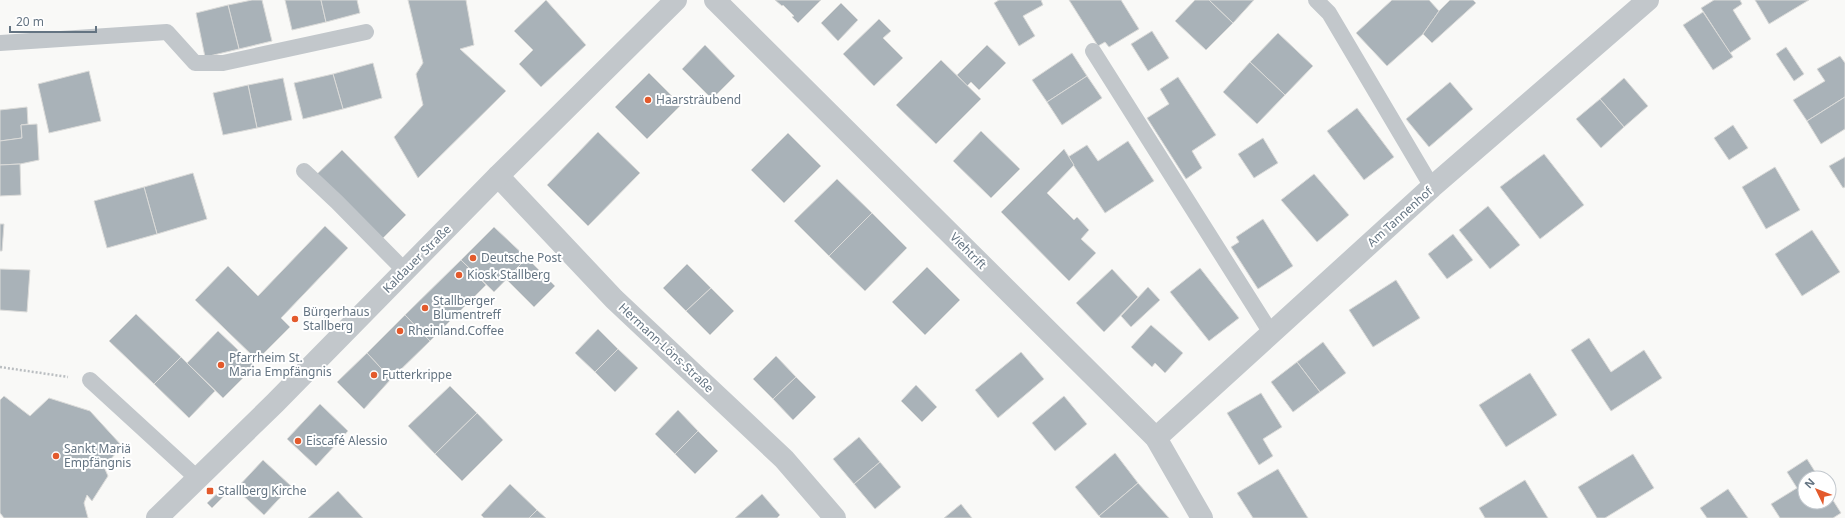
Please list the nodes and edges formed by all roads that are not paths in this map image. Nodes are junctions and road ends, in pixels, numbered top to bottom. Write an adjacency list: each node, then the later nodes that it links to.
1 (676, 0): 9 (street, Kaldauer Straße)
2 (714, 0): 14 (street, Viehtrift)
3 (1316, 0): 10 (lane)
4 (1648, 0): 10 (street, Am Tannenhof)
5 (366, 32): 6 (lane)
6 (0, 42)
7 (1093, 50): 12 (lane)
8 (304, 171): 11 (lane)
9 (498, 176): 11 (street, Kaldauer Straße); 17 (street, Hermann-Löns-Straße)
10 (1432, 187): 12 (street, Am Tannenhof)
11 (405, 271): 15 (street, Kaldauer Straße)
12 (1271, 333): 14 (street, Am Tannenhof)
13 (90, 380): 15 (lane)
14 (1156, 438): 18 (street, Viehtrift)
15 (197, 478): 16 (street, Kaldauer Straße)
16 (157, 518)
17 (835, 518)
18 (1202, 518)

